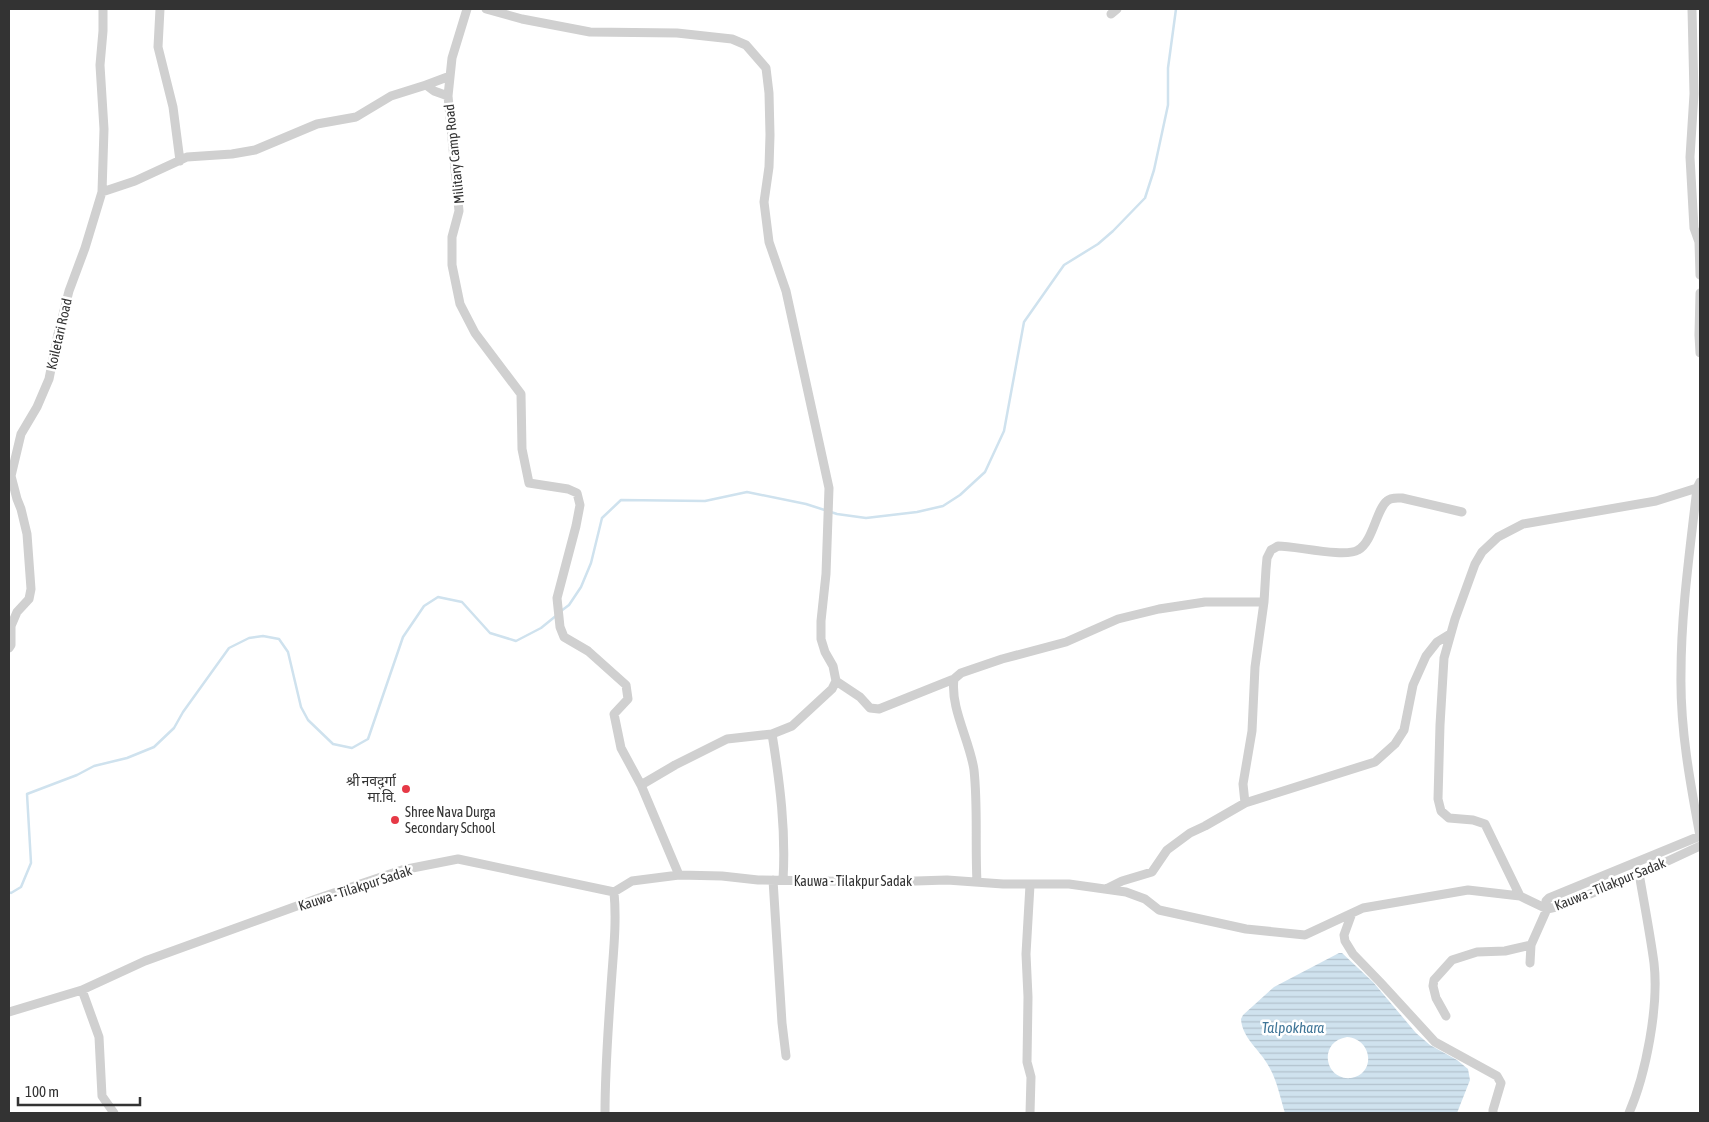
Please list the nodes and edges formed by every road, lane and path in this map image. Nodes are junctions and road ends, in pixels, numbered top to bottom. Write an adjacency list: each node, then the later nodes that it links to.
1 (103, 9): 10 (street, Koiletari Road)
2 (160, 9): 9 (street)
3 (467, 9): 6 (street, Military Camp Road)
4 (486, 9): 22 (street)
5 (1692, 9): 11 (street)
6 (450, 76): 7 (street); 8 (street, Military Camp Road)
7 (426, 85): 8 (street); 9 (street)
8 (448, 96): 24 (street, Military Camp Road)
9 (180, 161): 10 (street)
10 (102, 192): 20 (street, Koiletari Road)
11 (1699, 241): 12 (street)
12 (1700, 275)
13 (1700, 294): 14 (street)
14 (1700, 353)
15 (1699, 487): 16 (street); 19 (street)
16 (1698, 506): 26 (street)
17 (1462, 512): 18 (street)
18 (1264, 602): 21 (street); 25 (street)
19 (1450, 634): 25 (street); 36 (street)
20 (9, 648)
21 (954, 680): 22 (street); 32 (street)
22 (836, 682): 23 (street)
23 (772, 734): 24 (street); 31 (street)
24 (641, 784): 29 (street)
25 (1245, 803): 34 (street)
26 (1700, 836): 37 (street)
27 (1700, 846): 28 (street, Kauwa - Tilakpur Sadak)
28 (1639, 873): 37 (street, Kauwa - Tilakpur Sadak); 49 (street)
29 (679, 875): 30 (street, Kauwa - Tilakpur Sadak); 35 (street, Kauwa - Tilakpur Sadak)
30 (773, 880): 31 (street, Kauwa - Tilakpur Sadak); 44 (street)
31 (783, 880): 32 (street, Kauwa - Tilakpur Sadak)
32 (977, 882): 33 (street, Kauwa - Tilakpur Sadak)
33 (1030, 885): 34 (street, Kauwa - Tilakpur Sadak); 47 (street)
34 (1106, 889): 38 (street, Kauwa - Tilakpur Sadak)
35 (614, 892): 41 (street, Kauwa - Tilakpur Sadak); 46 (street)
36 (1520, 896): 37 (street, Kauwa - Tilakpur Sadak); 38 (street, Kauwa - Tilakpur Sadak)
37 (1547, 908): 39 (street)
38 (1352, 913): 48 (street)
39 (1531, 945): 40 (street); 43 (street)
40 (1530, 963)
41 (82, 990): 42 (street, Kauwa - Tilakpur Sadak); 45 (street)
42 (9, 1012)
43 (1446, 1016)
44 (786, 1056)
45 (114, 1113)
46 (606, 1113)
47 (1030, 1113)
48 (1493, 1113)
49 (1629, 1113)

